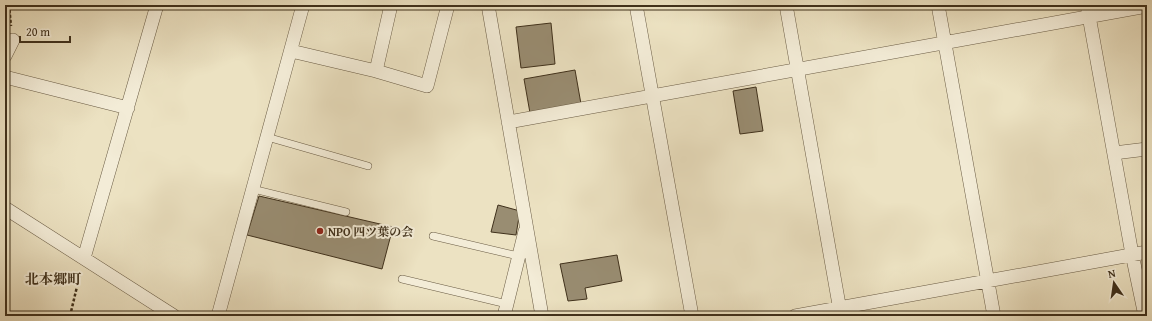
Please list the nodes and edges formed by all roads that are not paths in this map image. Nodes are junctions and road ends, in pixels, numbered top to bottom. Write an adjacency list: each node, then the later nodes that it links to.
1 (157, 5): 19 (street)
2 (303, 5): 13 (street)
3 (391, 5): 16 (street)
4 (448, 5): 16 (street)
5 (488, 5): 20 (street)
6 (636, 5): 18 (street)
7 (786, 5): 15 (street)
8 (938, 5): 12 (street)
9 (1147, 6): 10 (street)
10 (1088, 11): 12 (street); 23 (street)
11 (13, 40): 14 (street)
12 (945, 43): 15 (street); 35 (street)
13 (291, 51): 16 (street); 21 (street)
14 (5, 56)
15 (798, 69): 18 (street); 37 (street)
16 (376, 71)
17 (5, 77): 19 (street)
18 (653, 96): 20 (street); 41 (street)
19 (128, 108): 33 (street)
20 (508, 122): 28 (street)
21 (267, 137): 24 (lane); 25 (street)
22 (1147, 149): 23 (street)
23 (1114, 153): 31 (street)
24 (368, 166)
25 (253, 189): 27 (lane); 39 (street)
26 (5, 208): 33 (street)
27 (346, 212)
28 (526, 227): 32 (street); 40 (street)
29 (433, 236): 32 (lane)
30 (1147, 252): 31 (street)
31 (1132, 254): 35 (street); 44 (street)
32 (518, 256): 36 (street)
33 (84, 258): 38 (street)
34 (402, 279): 36 (lane)
35 (988, 281): 37 (street); 43 (street)
36 (506, 310)
37 (840, 312): 42 (street)
38 (174, 316)
39 (218, 316)
40 (542, 316)
41 (692, 316)
42 (795, 316)
43 (994, 316)
44 (1145, 316)

